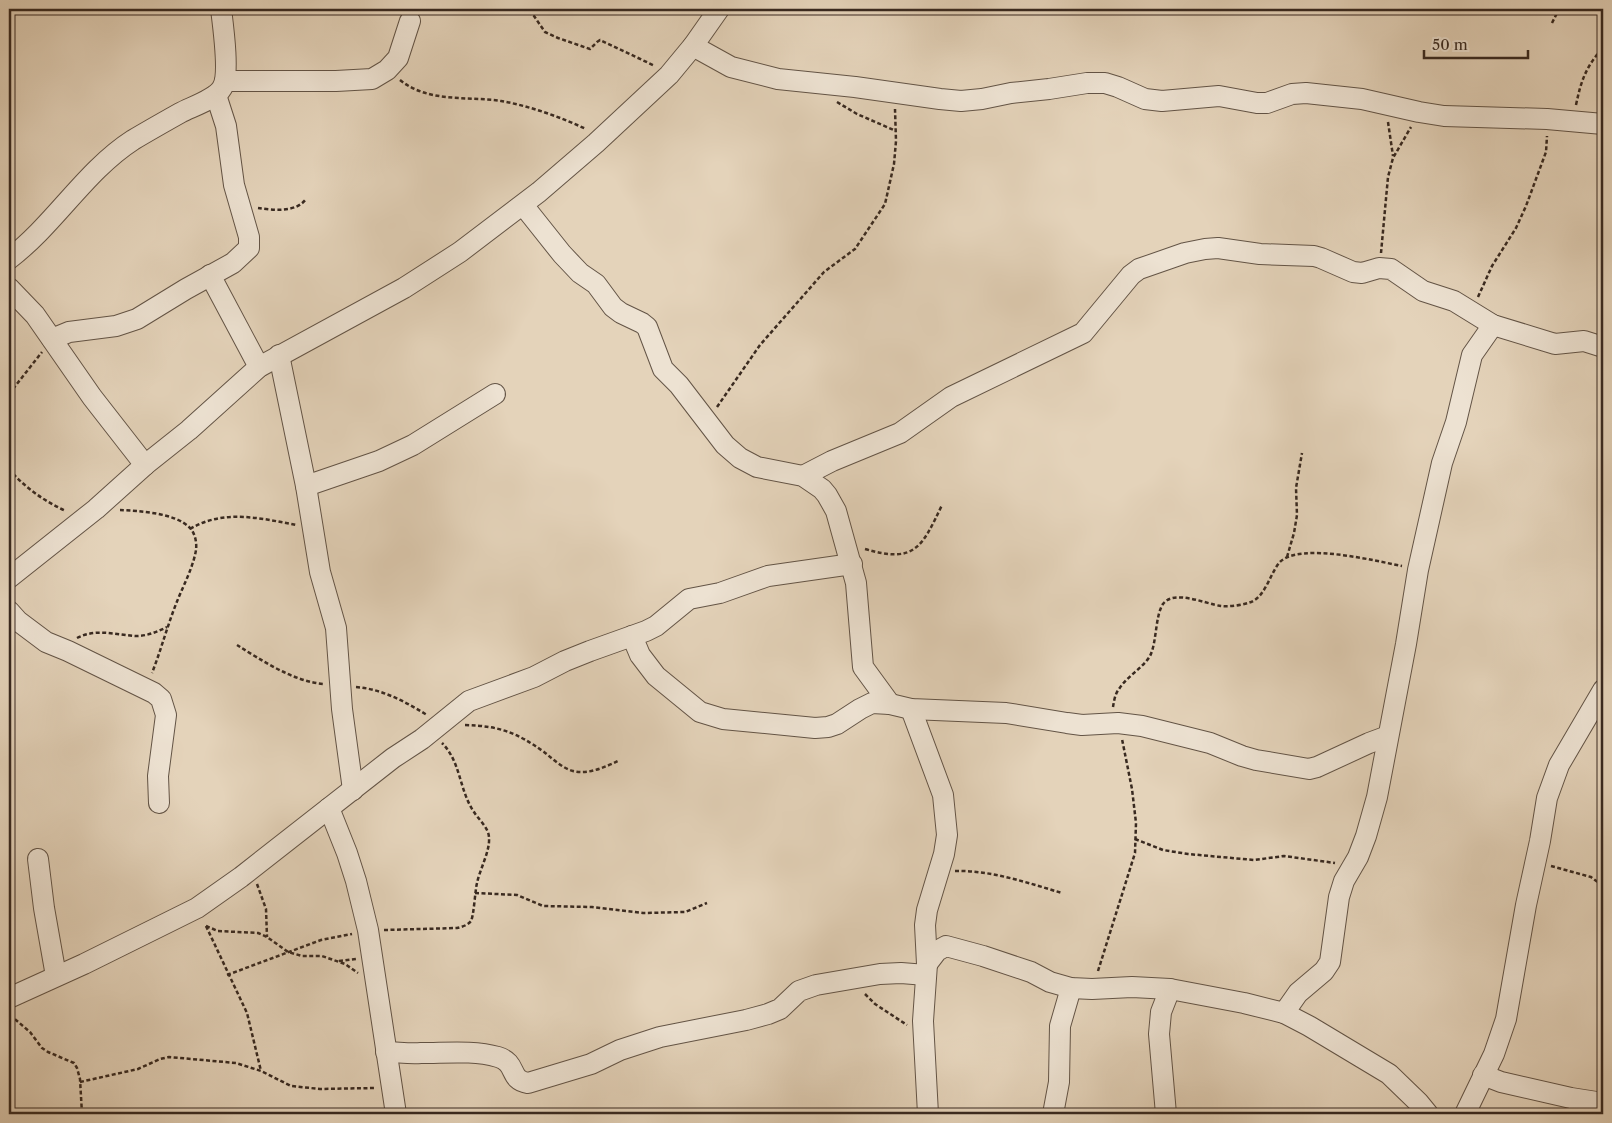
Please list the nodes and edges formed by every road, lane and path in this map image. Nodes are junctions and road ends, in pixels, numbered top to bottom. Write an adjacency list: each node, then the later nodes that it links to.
1 (221, 9): 11 (street)
2 (522, 9): 10 (path)
3 (720, 9): 7 (street)
4 (1559, 9): 6 (path)
5 (410, 21): 9 (street)
6 (1552, 24)
7 (693, 46): 10 (street); 12 (street)
8 (1603, 48): 17 (path)
9 (388, 70): 11 (street); 20 (path)
10 (669, 75): 20 (street)
11 (220, 88): 23 (street); 25 (street)
12 (896, 92): 14 (street); 19 (path)
13 (833, 99): 19 (path)
14 (1387, 103): 15 (street); 21 (path)
15 (1419, 112): 16 (street); 21 (path)
16 (1546, 119): 17 (street); 29 (path)
17 (1573, 121): 18 (street)
18 (1603, 124)
19 (896, 131): 37 (path)
20 (603, 136): 24 (street)
21 (1393, 158): 26 (path)
22 (306, 199): 23 (path)
23 (239, 204): 27 (street)
24 (523, 205): 33 (street); 37 (street)
25 (9, 258)
26 (1379, 268): 29 (street); 41 (street)
27 (210, 275): 31 (street); 34 (street)
28 (9, 288): 31 (street)
29 (1472, 311): 30 (street)
30 (1493, 325): 32 (street); 50 (street)
31 (52, 339): 35 (path); 39 (street)
32 (1603, 347)
33 (279, 355): 34 (street); 42 (street)
34 (259, 367): 39 (street)
35 (9, 394)
36 (495, 394): 42 (street)
37 (706, 422): 41 (street)
38 (1302, 453): 48 (path)
39 (145, 465): 44 (street)
40 (9, 469): 44 (path)
41 (803, 476): 47 (street)
42 (306, 486): 46 (street)
43 (942, 505): 47 (path)
44 (90, 514): 45 (path); 51 (street)
45 (190, 529): 46 (path); 53 (path)
46 (314, 529): 57 (street)
47 (846, 544): 49 (street)
48 (1287, 556): 50 (path); 62 (path)
49 (852, 564): 54 (street); 60 (street)
50 (1418, 570): 64 (street)
51 (9, 578)
52 (9, 611): 56 (street)
53 (168, 626): 56 (path); 58 (path)
54 (632, 636): 60 (street); 63 (street)
55 (237, 645): 57 (path)
56 (56, 646): 58 (street)
57 (340, 685): 63 (path); 66 (street)
58 (146, 690): 67 (street)
59 (1603, 690): 71 (street)
60 (890, 704): 61 (street)
61 (911, 709): 62 (street); 74 (street)
62 (1113, 723): 64 (street); 69 (path)
63 (438, 726): 65 (path); 66 (street); 76 (path)
64 (1388, 736): 72 (street)
65 (618, 761)
66 (353, 790): 68 (street)
67 (159, 803)
68 (329, 808): 73 (street); 81 (street)
69 (1135, 839): 72 (path); 92 (path)
70 (38, 859): 88 (street)
71 (1536, 861): 75 (path); 100 (street)
72 (1354, 865): 95 (street)
73 (250, 869): 79 (street); 82 (path)
74 (939, 871): 77 (path); 86 (street)
75 (1603, 886)
76 (474, 893): 78 (path); 81 (path)
77 (1062, 893)
78 (707, 903)
79 (197, 908): 80 (path); 88 (street)
80 (206, 926): 82 (path); 87 (path)
81 (368, 930): 83 (path); 90 (street)
82 (267, 937): 83 (path)
83 (288, 952): 85 (path); 87 (path)
84 (359, 959): 85 (path)
85 (338, 961): 90 (path)
86 (927, 970): 89 (street); 91 (street); 97 (street)
87 (228, 975): 99 (path)
88 (56, 976): 94 (street)
89 (850, 979): 97 (path); 98 (street)
90 (376, 986): 98 (street)
91 (1071, 988): 92 (street); 107 (street)
92 (1092, 989): 93 (street)
93 (1170, 989): 95 (street); 108 (street)
94 (9, 998)
95 (1284, 1013): 109 (street)
96 (9, 1014): 101 (path)
97 (924, 1037): 106 (street)
98 (386, 1052): 102 (street)
99 (261, 1071): 101 (path); 102 (path)
100 (1483, 1075): 103 (street); 110 (street)
101 (80, 1082): 104 (path)
102 (391, 1085): 105 (street)
103 (1603, 1103)
104 (82, 1114)
105 (396, 1114)
106 (928, 1114)
107 (1053, 1114)
108 (1166, 1114)
109 (1428, 1114)
110 (1465, 1114)

